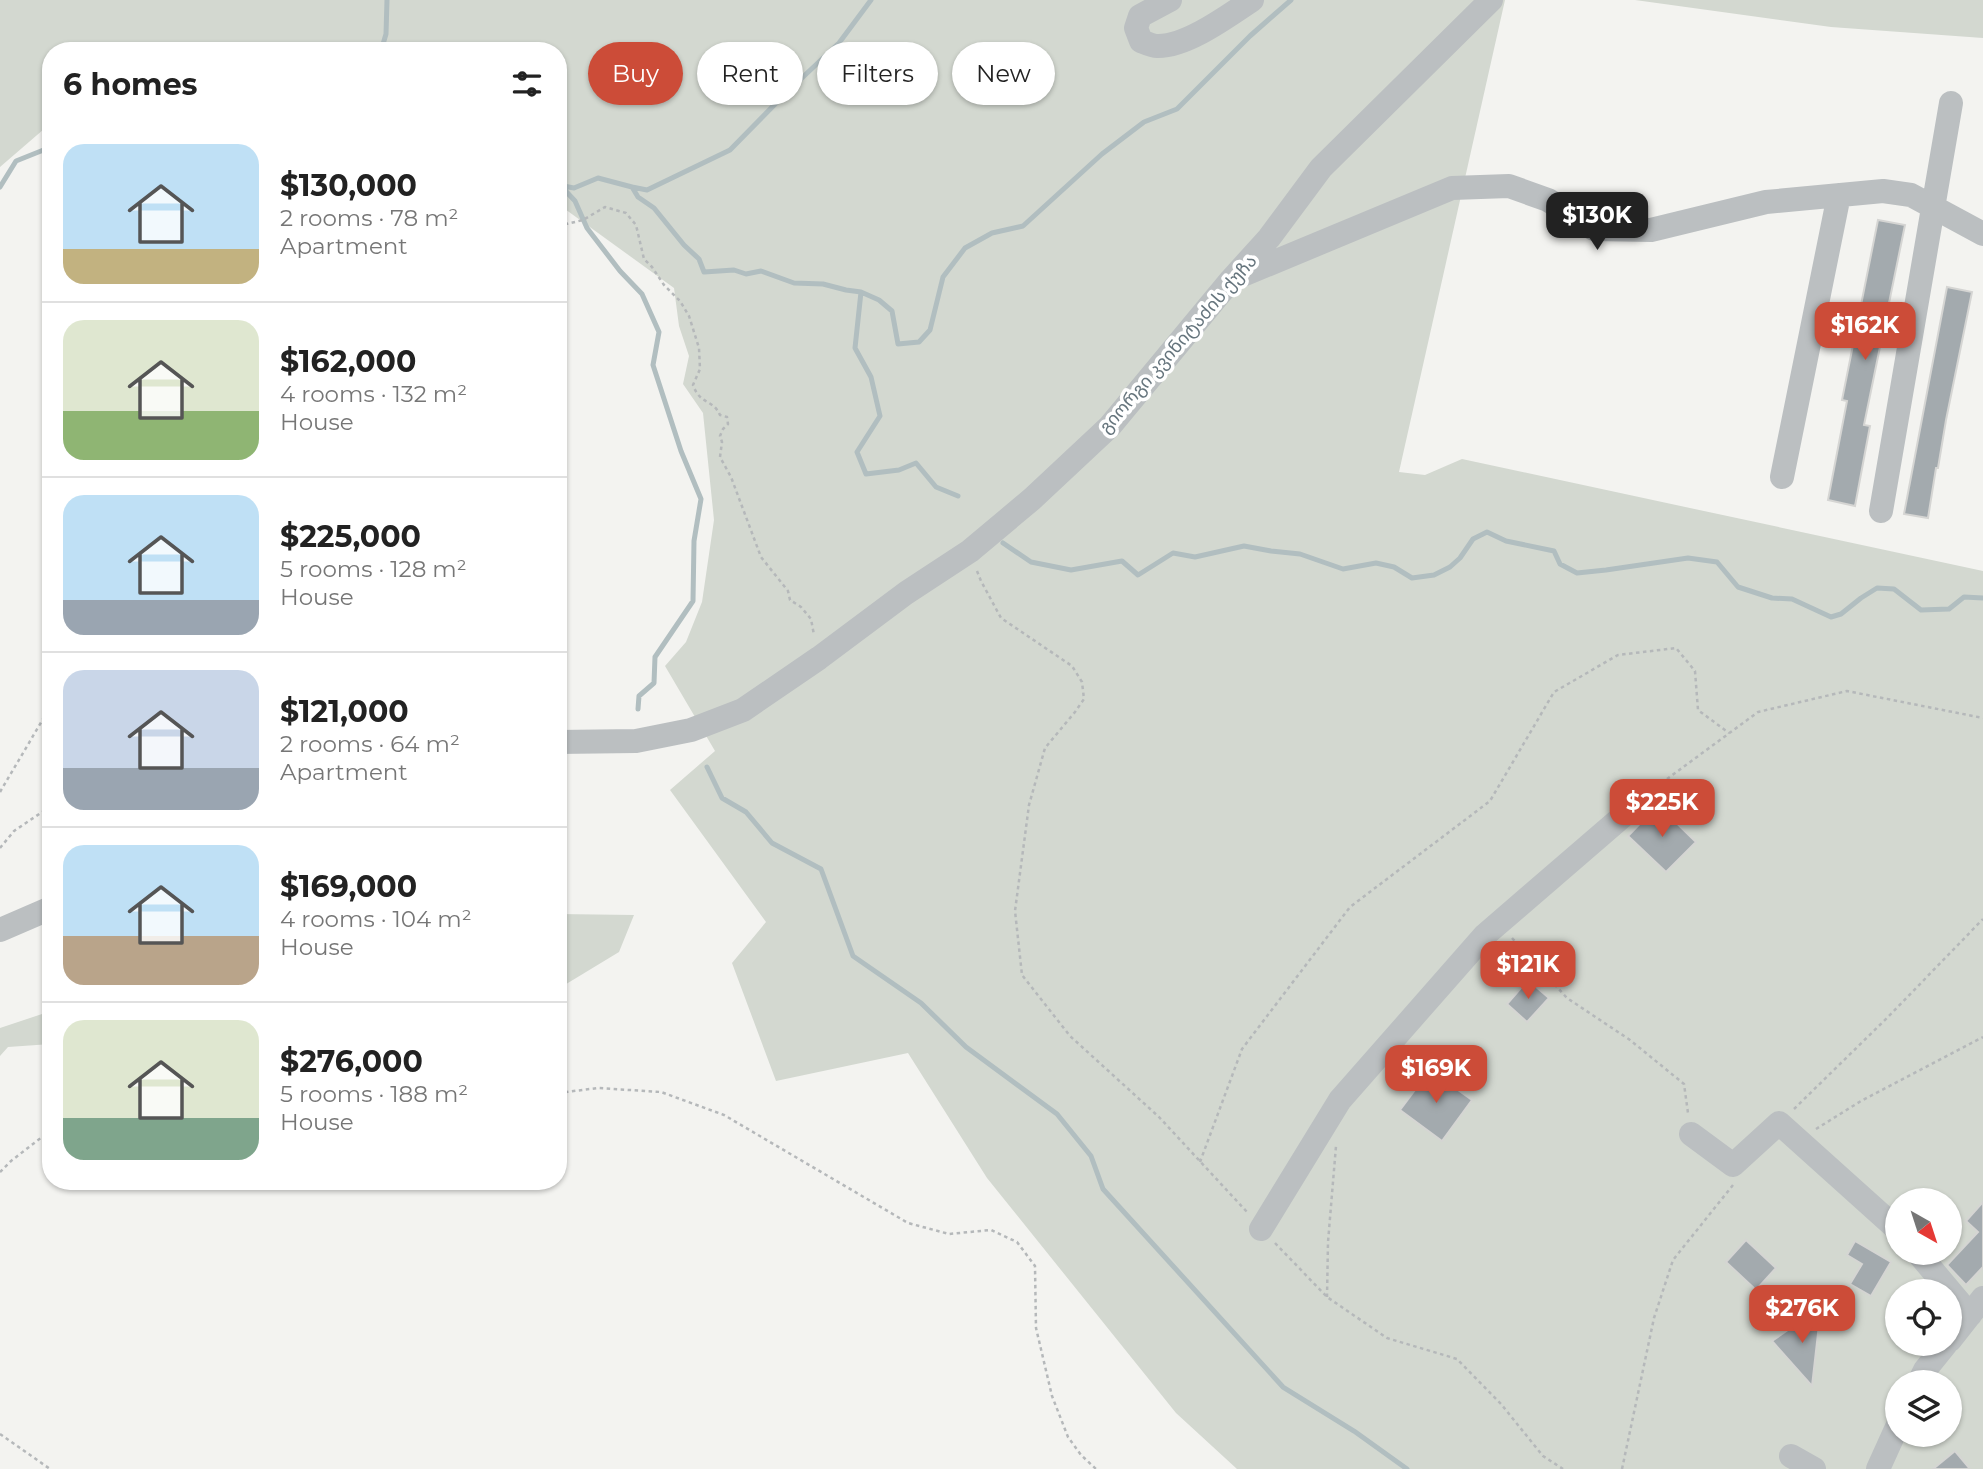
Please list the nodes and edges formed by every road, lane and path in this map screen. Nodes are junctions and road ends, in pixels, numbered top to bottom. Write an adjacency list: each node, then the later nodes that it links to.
1 (1170, 0): 2 (street)
2 (1252, 0)
3 (1491, 0): 9 (street, გიორგი კვინიტაძის ქუჩა)
4 (1951, 103): 6 (street)
5 (1839, 195): 6 (street); 9 (street); 10 (street)
6 (1933, 206): 8 (street); 11 (street)
7 (567, 224): 13 (path)
8 (1983, 234)
9 (1231, 280): 12 (street, გიორგი კვინიტაძის ქუჩა)
10 (1782, 477)
11 (1881, 511)
12 (970, 551): 13 (street, გიორგი კვინიტაძის ქუჩა); 33 (path)
13 (819, 658): 17 (street, გიორგი კვინიტაძის ქუჩა)
14 (1983, 718): 16 (path)
15 (42, 721): 19 (path)
16 (1729, 733): 18 (path); 33 (path)
17 (567, 742)
18 (1652, 791): 24 (street)
19 (0, 792)
20 (42, 812): 21 (path)
21 (0, 848)
22 (42, 912): 25 (street)
23 (1983, 919): 28 (path)
24 (1498, 923): 29 (path); 37 (street)
25 (0, 930)
26 (1983, 1037): 32 (path)
27 (567, 1092): 48 (path)
28 (1779, 1123): 29 (street); 32 (street)
29 (1692, 1134)
30 (42, 1137): 34 (path)
31 (1337, 1139): 39 (path)
32 (1798, 1140): 36 (street)
33 (1200, 1161): 37 (path)
34 (0, 1172)
35 (1737, 1181): 50 (path)
36 (1885, 1218)
37 (1261, 1229): 39 (path)
38 (1931, 1265): 40 (street)
39 (1327, 1297): 49 (path)
40 (1976, 1306): 41 (street)
41 (1962, 1324)
42 (1936, 1356): 43 (street)
43 (1925, 1370)
44 (0, 1434): 47 (path)
45 (1888, 1447): 52 (street)
46 (1791, 1456): 51 (street)
47 (50, 1469)
48 (1096, 1469)
49 (1563, 1469)
50 (1622, 1469)
51 (1814, 1469)
52 (1878, 1469)

